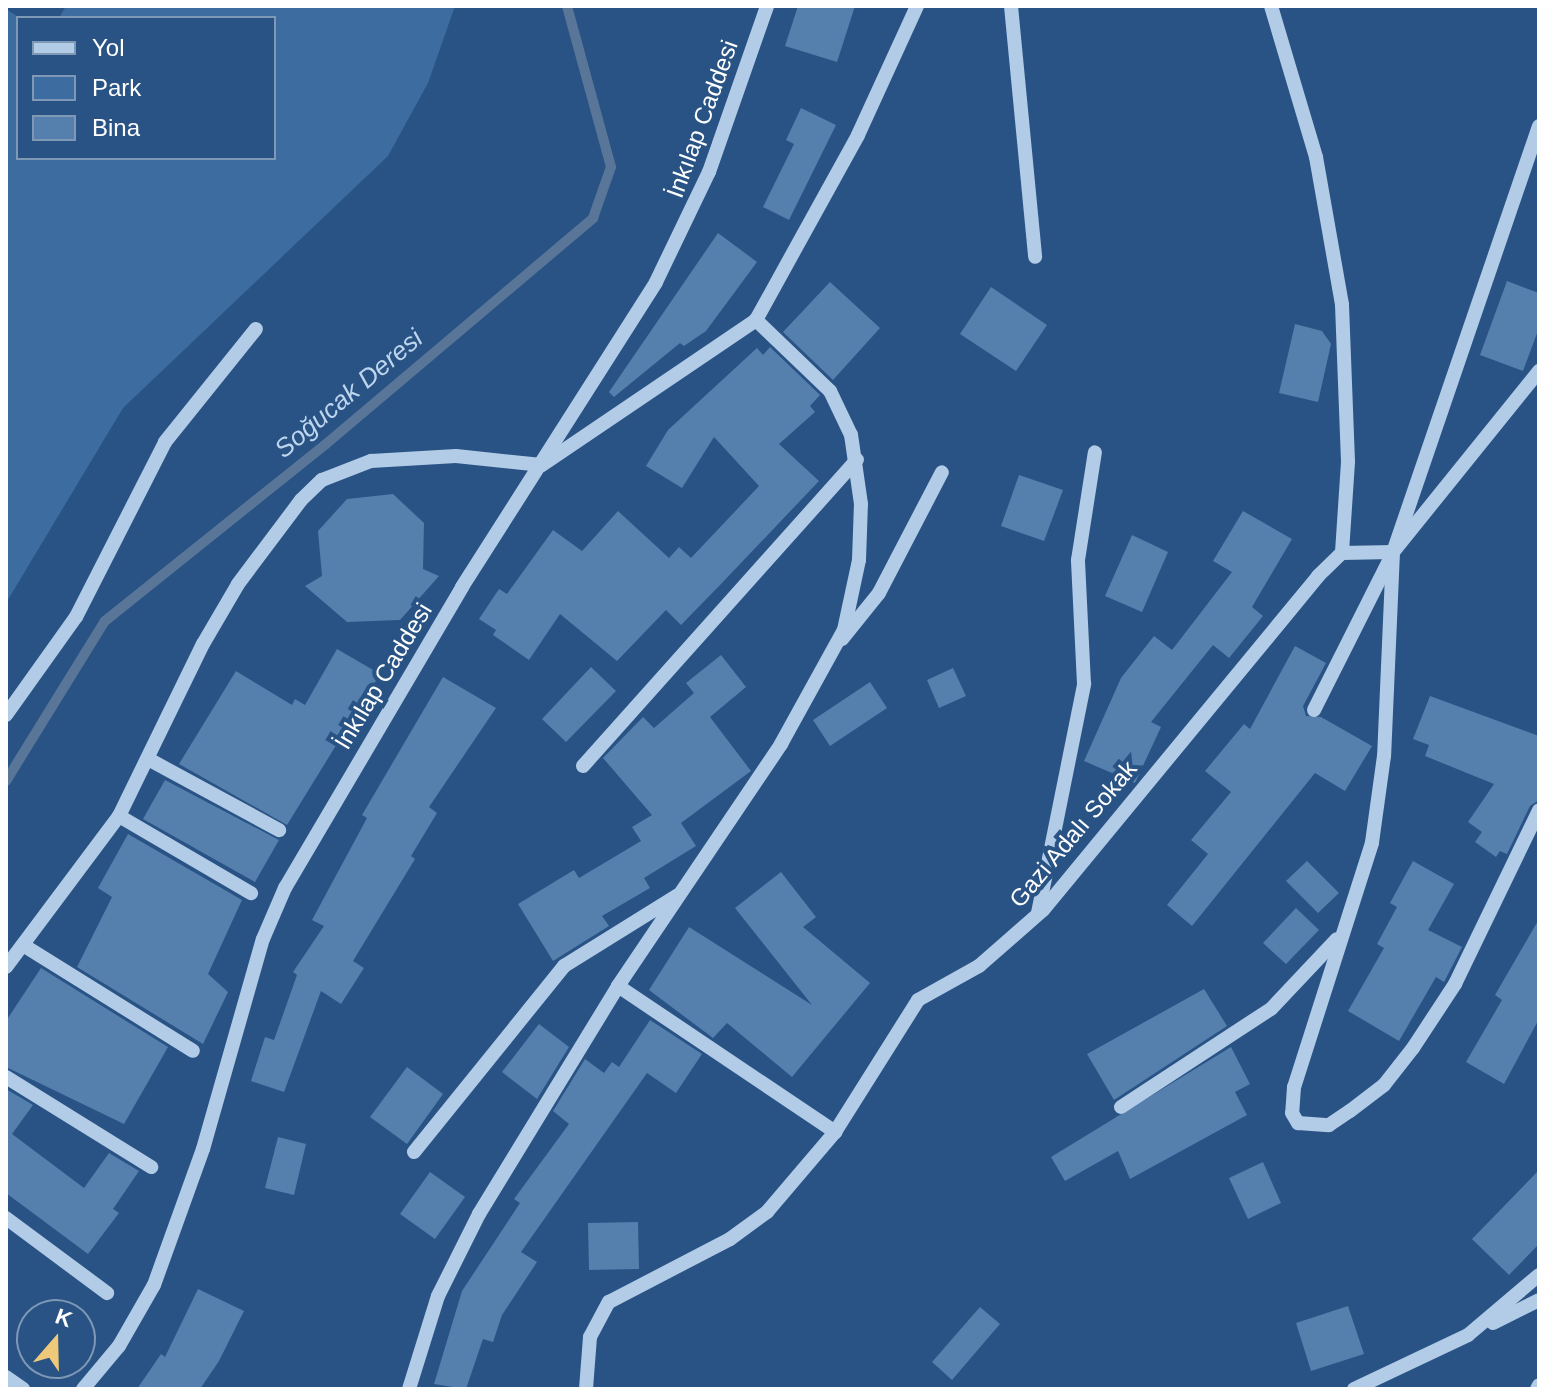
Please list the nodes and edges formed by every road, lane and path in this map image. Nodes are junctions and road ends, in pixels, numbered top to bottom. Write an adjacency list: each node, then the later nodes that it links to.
1 (767, 6): 12 (street, İnkılap Caddesi)
2 (917, 6): 7 (street)
3 (1011, 6): 6 (street)
4 (1271, 6): 15 (street)
5 (1539, 126): 14 (street)
6 (1035, 257)
7 (756, 320): 11 (street); 12 (street)
8 (256, 329): 18 (street)
9 (1539, 371): 14 (street)
10 (1095, 452): 26 (street)
11 (857, 460): 16 (street); 20 (street)
12 (542, 465): 19 (street); 44 (street, İnkılap Caddesi)
13 (942, 472): 16 (street)
14 (1393, 552): 15 (street); 17 (street); 27 (street)
15 (1342, 553): 26 (street, Gazi Adalı Sokak)
16 (837, 644): 25 (street)
17 (1314, 710)
18 (6, 715)
19 (150, 760): 22 (street); 23 (street)
20 (583, 766)
21 (1539, 810): 27 (street)
22 (119, 816): 24 (street); 28 (street)
23 (279, 830)
24 (251, 893)
25 (682, 893): 30 (street); 35 (street)
26 (1038, 915): 34 (street, Gazi Adalı Sokak)
27 (1344, 930): 33 (street)
28 (23, 945): 29 (street); 31 (street)
29 (6, 967)
30 (618, 986): 34 (street); 45 (street)
31 (193, 1051)
32 (6, 1077): 36 (street)
33 (1121, 1107)
34 (835, 1132): 46 (street, Gazi Adalı Sokak)
35 (414, 1152)
36 (151, 1167)
37 (6, 1218): 39 (street)
38 (1539, 1275): 41 (street)
39 (107, 1293)
40 (1539, 1300): 41 (street)
41 (1468, 1335): 47 (street)
42 (6, 1377): 43 (street)
43 (23, 1389)
44 (83, 1389)
45 (409, 1389)
46 (586, 1389)
47 (1354, 1389)

